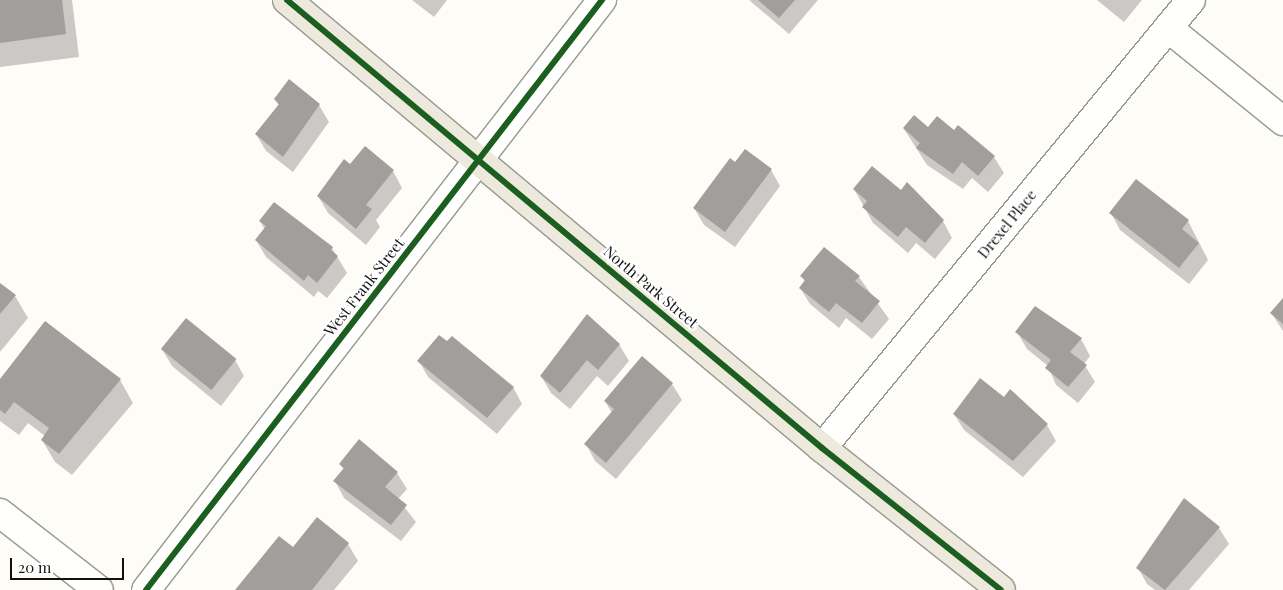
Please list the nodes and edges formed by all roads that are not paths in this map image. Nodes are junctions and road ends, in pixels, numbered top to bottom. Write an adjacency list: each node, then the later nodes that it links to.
1 (287, 0): 6 (main road, North Park Street)
2 (602, 0): 6 (street, West Frank Street)
3 (1191, 0): 4 (street, Drexel Place)
4 (1168, 28): 5 (street); 7 (street, Drexel Place)
5 (1283, 121)
6 (479, 158): 7 (main road, North Park Street); 10 (street, West Frank Street)
7 (822, 448): 11 (main road, North Park Street)
8 (0, 513): 9 (street)
9 (99, 590)
10 (146, 590)
11 (1001, 590)

